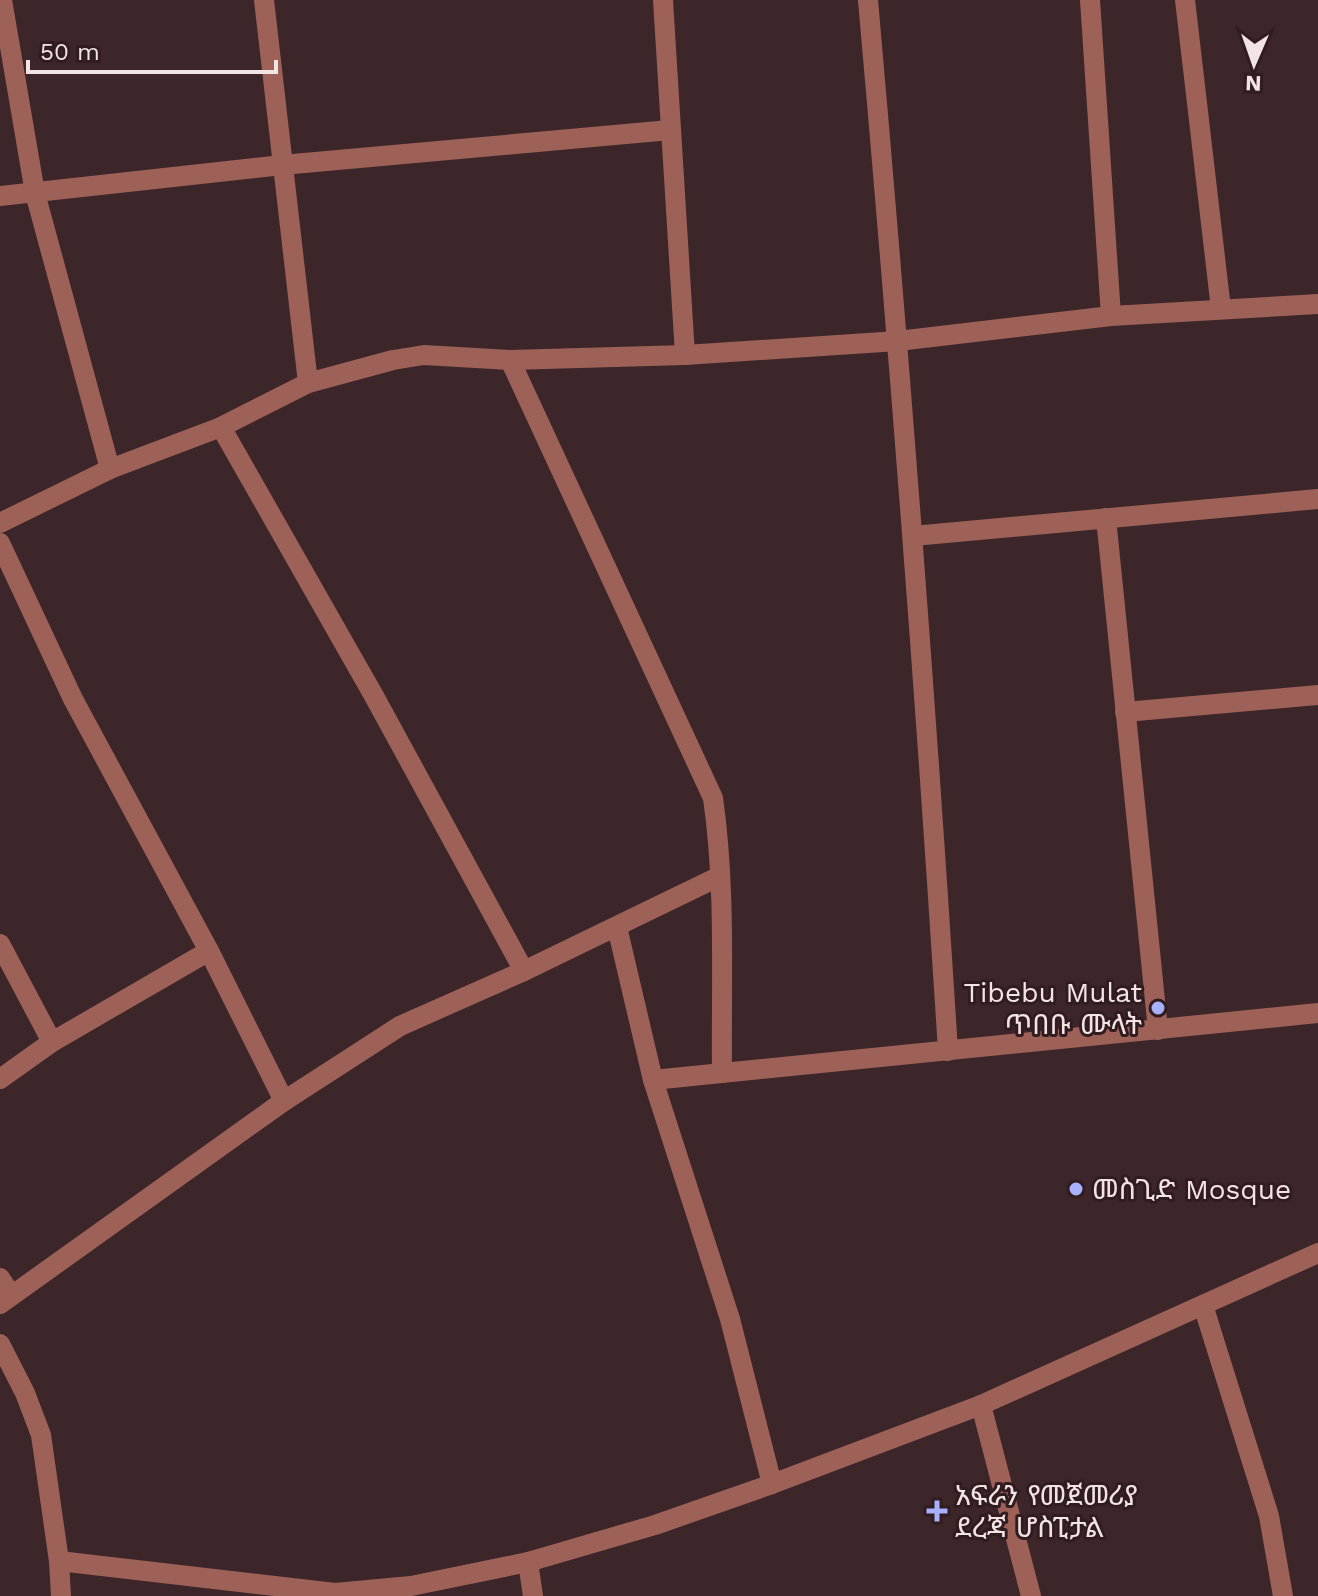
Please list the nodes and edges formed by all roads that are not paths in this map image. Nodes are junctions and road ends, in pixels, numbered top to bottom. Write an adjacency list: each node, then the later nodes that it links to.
1 (2, 0): 9 (street)
2 (264, 0): 8 (street)
3 (663, 0): 7 (street)
4 (868, 0): 14 (street)
5 (1090, 0): 13 (street)
6 (1185, 0): 12 (street)
7 (670, 130): 8 (street); 15 (street)
8 (282, 165): 9 (street); 17 (street)
9 (35, 193): 10 (street); 19 (street)
10 (0, 196)
11 (1318, 304): 12 (street)
12 (1221, 309): 13 (street)
13 (1111, 316): 14 (street)
14 (898, 341): 15 (street); 23 (street)
15 (685, 355): 16 (street)
16 (510, 360): 17 (street); 27 (street)
17 (308, 383): 18 (street)
18 (221, 427): 19 (street); 31 (street)
19 (110, 469): 22 (street)
20 (1318, 499): 21 (street)
21 (1106, 518): 23 (street); 26 (street)
22 (0, 523)
23 (913, 536): 35 (street)
24 (0, 543): 30 (street)
25 (1318, 695): 26 (street)
26 (1125, 712): 33 (street)
27 (720, 876): 28 (street); 36 (street)
28 (617, 927): 31 (street); 38 (street)
29 (0, 944): 34 (street)
30 (209, 951): 34 (street); 39 (street)
31 (524, 971): 39 (street)
32 (1318, 1013): 33 (street)
33 (1158, 1030): 35 (street)
34 (52, 1042): 37 (street)
35 (948, 1051): 36 (street)
36 (722, 1073): 38 (street)
37 (0, 1079)
38 (653, 1080): 45 (street)
39 (284, 1101): 41 (street)
40 (1318, 1253): 42 (street)
41 (4, 1292)
42 (1203, 1305): 44 (street); 51 (street)
43 (0, 1344): 46 (street)
44 (981, 1405): 45 (street); 50 (street)
45 (772, 1484): 47 (street)
46 (59, 1561): 47 (street); 48 (street)
47 (528, 1562): 49 (street)
48 (61, 1596)
49 (533, 1596)
50 (1031, 1596)
51 (1283, 1596)

